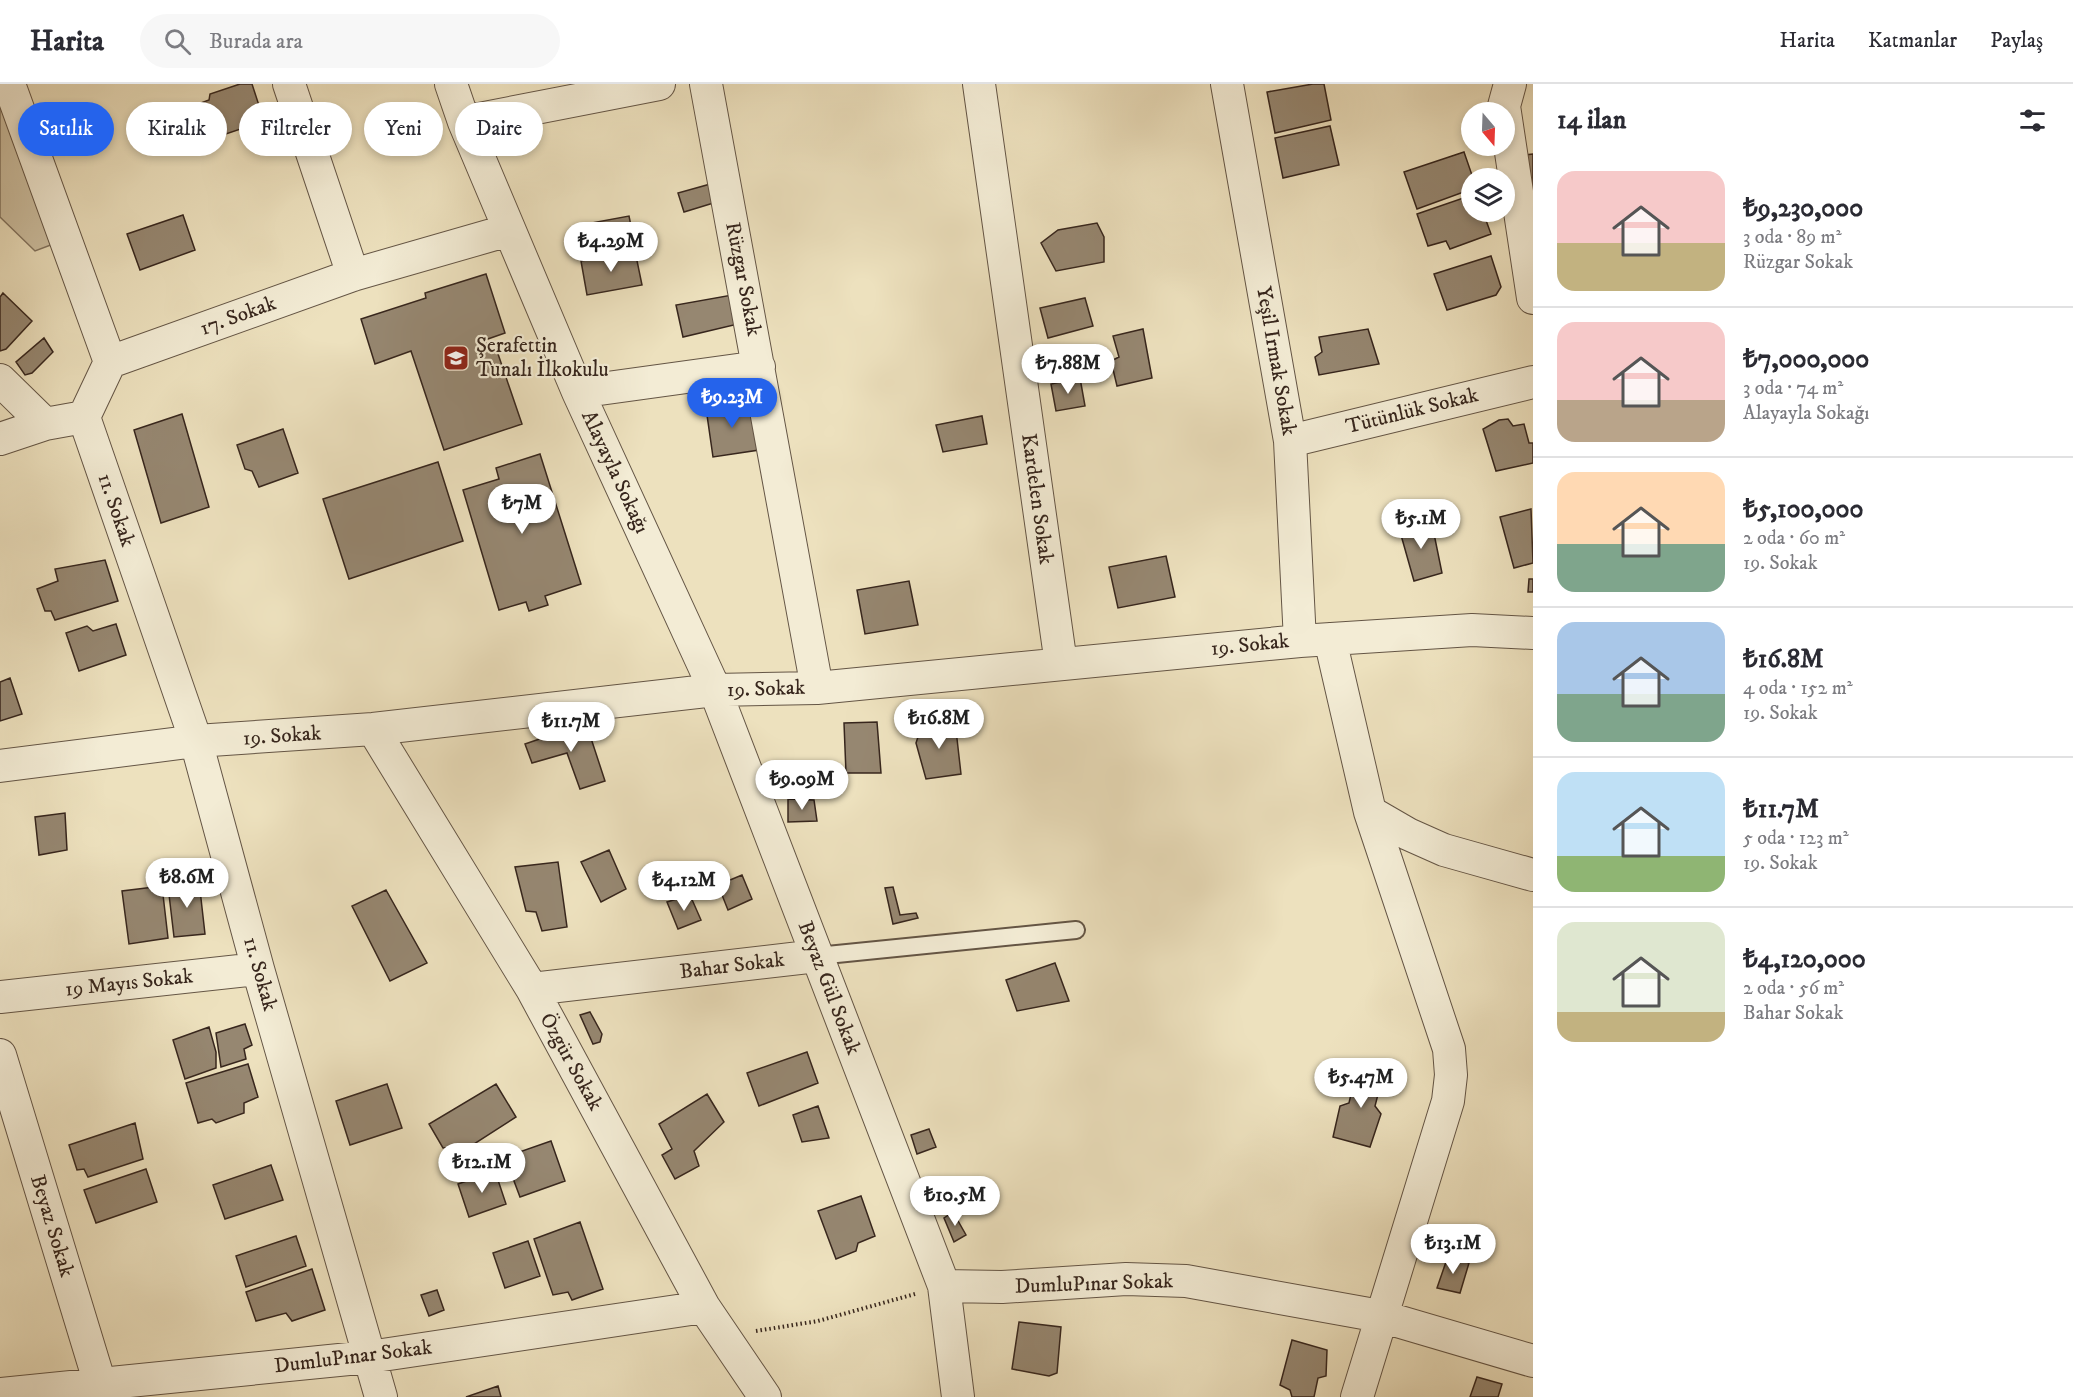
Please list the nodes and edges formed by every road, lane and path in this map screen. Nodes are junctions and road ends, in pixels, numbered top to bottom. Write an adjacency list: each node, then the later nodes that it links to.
1 (9, 84): 15 (street)
2 (289, 84): 13 (street)
3 (451, 84): 9 (street, Alayayla Sokağı)
4 (659, 84): 10 (street)
5 (706, 84): 16 (street, Rüzgar Sokak)
6 (979, 84): 26 (street, Kardelen Sokak)
7 (1227, 84): 23 (street, Yeşil Irmak Sokak)
8 (1510, 84): 14 (street)
9 (457, 102)
10 (543, 107)
11 (478, 156): 12 (street, Alayayla Sokağı)
12 (509, 230): 13 (street, 17. Sokak); 19 (street, Alayayla Sokağı)
13 (353, 275): 15 (street, 17. Sokak)
14 (1533, 298)
15 (110, 362): 20 (street)
16 (759, 367): 19 (street); 27 (street, Rüzgar Sokak)
17 (0, 380): 21 (street)
18 (1533, 382): 23 (street, Tütünlük Sokak)
19 (578, 392): 28 (street, Alayayla Sokağı)
20 (84, 417): 21 (street); 30 (street, 11. Sokak)
21 (45, 424): 22 (street)
22 (0, 439)
23 (1290, 441): 25 (street, Yeşil Irmak Sokak)
24 (1533, 633): 25 (street, 19. Sokak)
25 (1315, 640): 26 (street, 19. Sokak); 32 (street, Yeşil Irmak Sokak)
26 (1060, 664): 27 (street, 19. Sokak)
27 (817, 688): 28 (street, 19. Sokak)
28 (715, 690): 29 (street, 19. Sokak); 35 (street, Beyaz Gül Sokak)
29 (373, 729): 30 (street, 19. Sokak); 37 (street, Özgür Sokak)
30 (196, 741): 31 (street, 19. Sokak); 36 (street, 11. Sokak)
31 (0, 766)
32 (1370, 812): 33 (street); 42 (street, Yeşil Irmak Sokak)
33 (1533, 875)
34 (1076, 930): 35 (lane, Bahar Sokak)
35 (817, 956): 37 (street, Bahar Sokak); 40 (street, Beyaz Gül Sokak)
36 (258, 969): 38 (street, 19 Mayıs Sokak); 44 (street, 11. Sokak)
37 (532, 989): 41 (street, Özgür Sokak)
38 (0, 997)
39 (0, 1055): 46 (street, Beyaz Sokak)
40 (944, 1286): 42 (street, DumluPınar Sokak); 43 (path); 50 (street, Beyaz Gül Sokak)
41 (704, 1307): 43 (street, Özgür Sokak); 44 (street, DumluPınar Sokak)
42 (1380, 1316): 45 (street, DumluPınar Sokak); 51 (street, Yeşil Irmak Sokak)
43 (722, 1334): 49 (street, Özgür Sokak)
44 (369, 1357): 46 (street, DumluPınar Sokak); 48 (street, 11. Sokak)
45 (1533, 1361)
46 (102, 1391): 47 (street, DumluPınar Sokak)
47 (0, 1394)
48 (381, 1397)
49 (765, 1397)
50 (958, 1397)
51 (1357, 1397)

